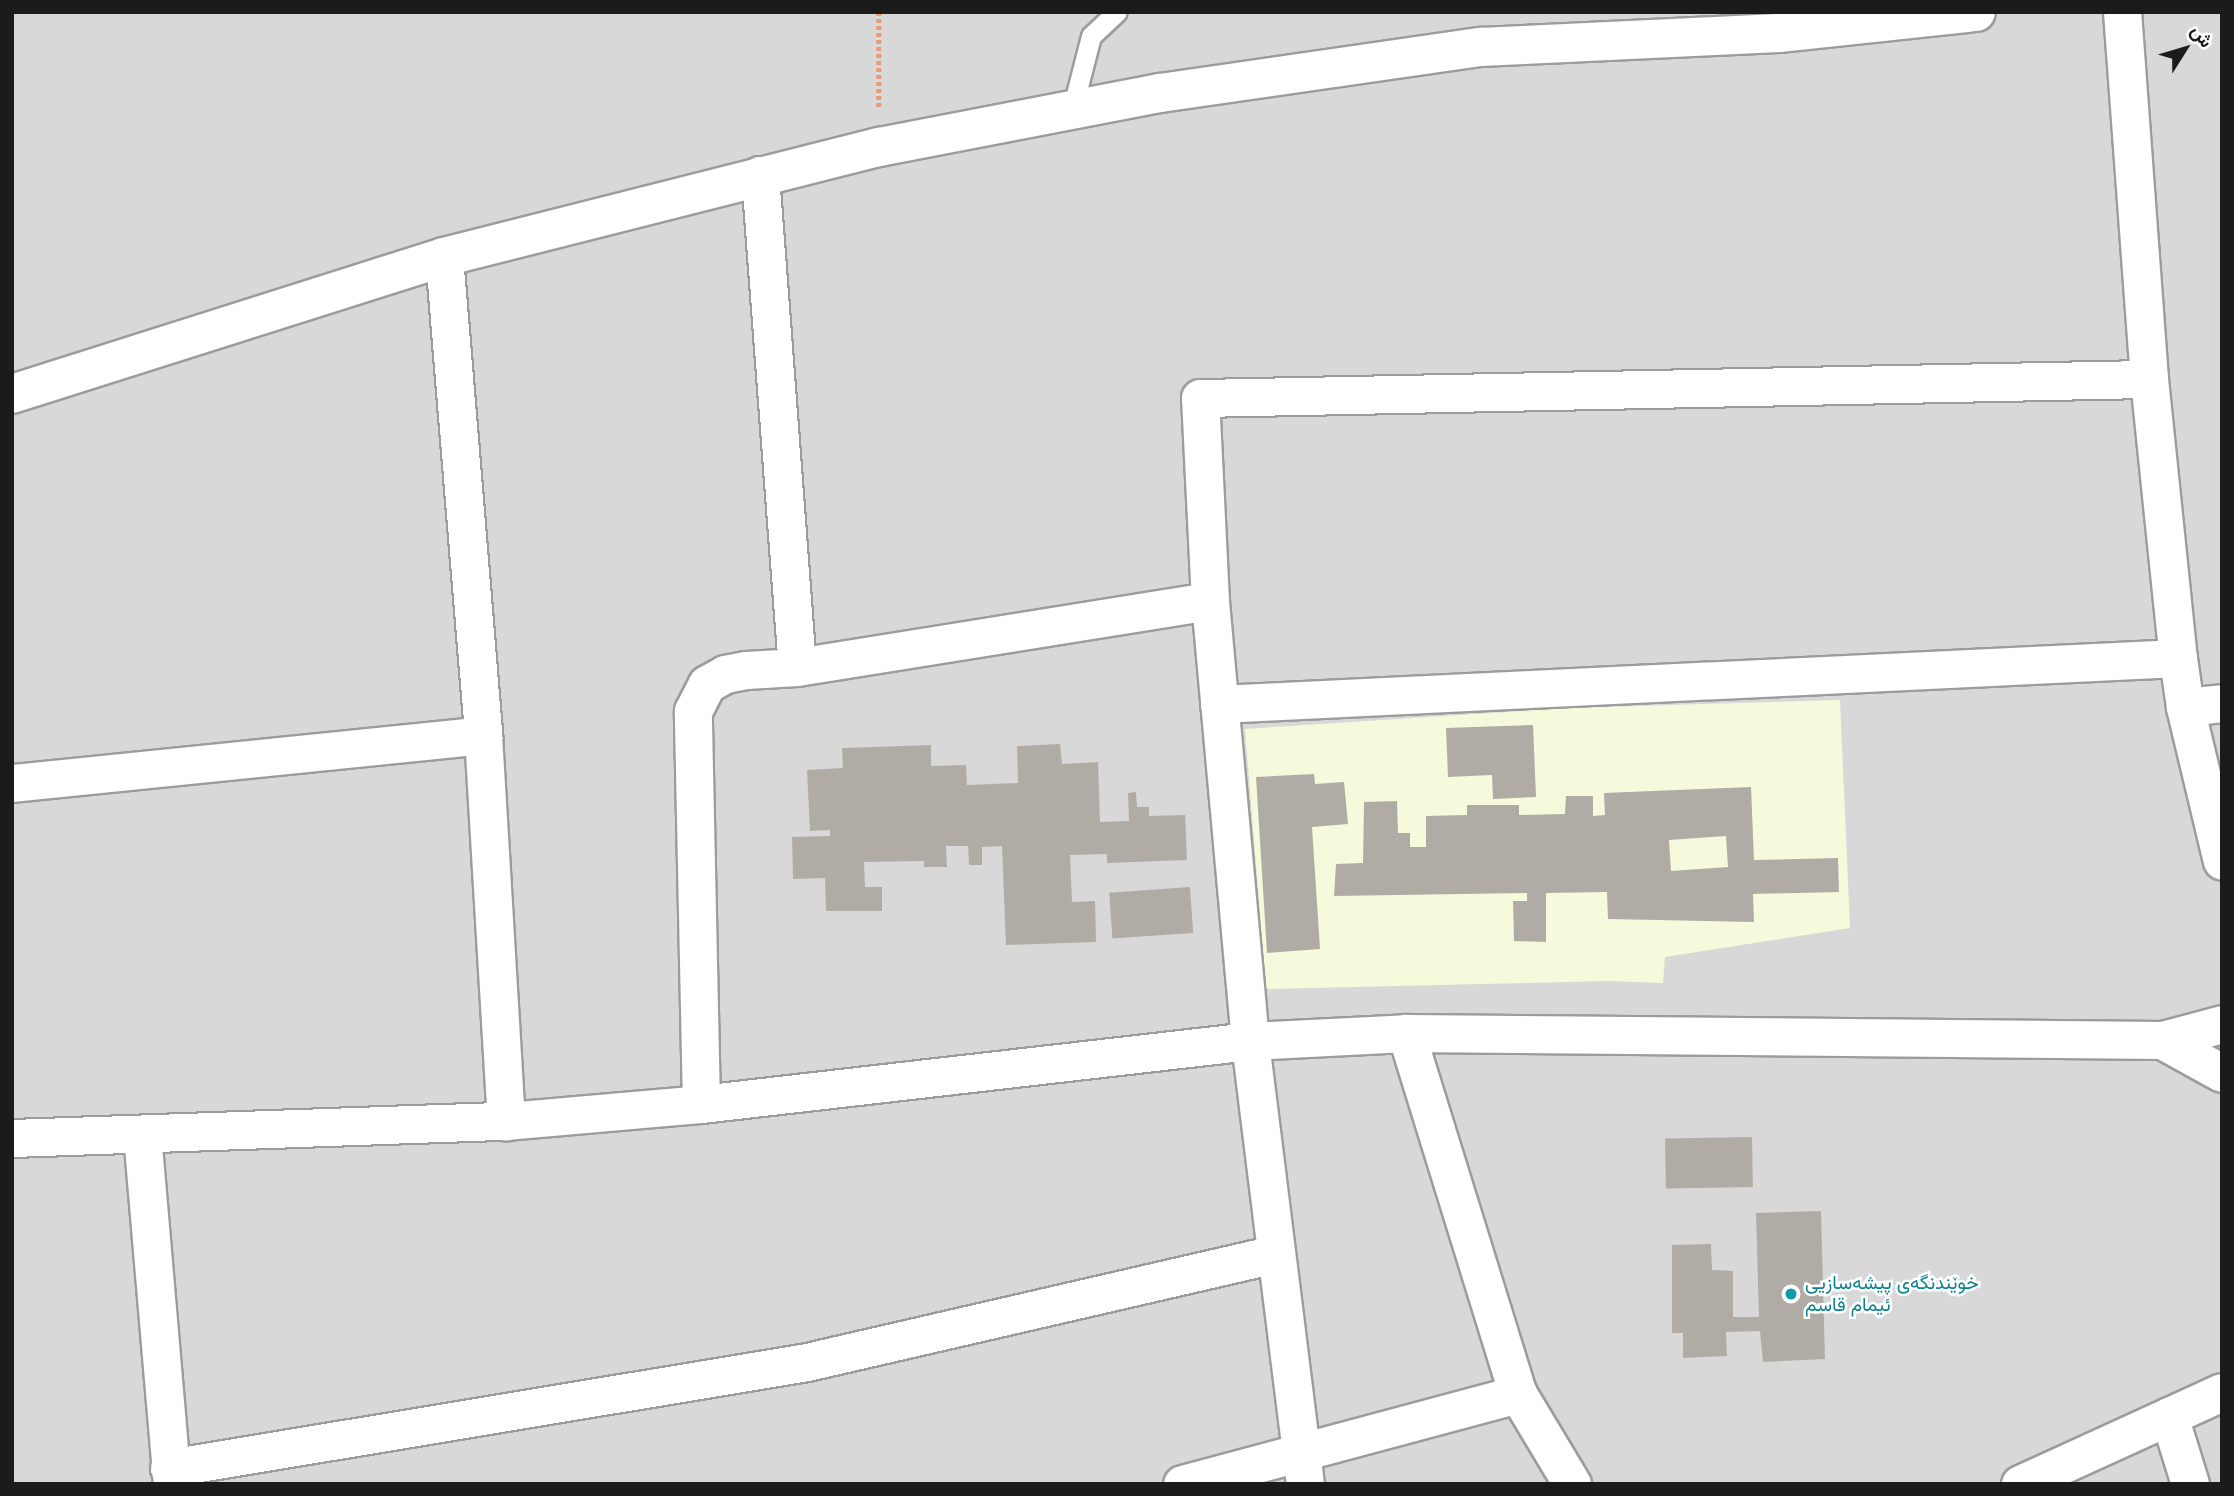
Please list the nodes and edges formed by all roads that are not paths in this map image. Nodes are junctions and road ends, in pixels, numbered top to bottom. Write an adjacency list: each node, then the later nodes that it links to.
1 (1117, 12): 4 (lane)
2 (1976, 12): 4 (street)
3 (2122, 12): 7 (street)
4 (1072, 110): 5 (street)
5 (760, 175): 6 (street); 11 (street)
6 (444, 257): 8 (street); 15 (street)
7 (2149, 379): 9 (street); 10 (street)
8 (12, 394)
9 (1210, 601): 11 (street); 13 (street)
10 (2178, 658): 13 (street); 14 (street)
11 (797, 667): 23 (street)
12 (2222, 703): 14 (street)
13 (1219, 704): 21 (street)
14 (2185, 706): 17 (street)
15 (483, 735): 16 (street); 24 (street)
16 (12, 783)
17 (2222, 861)
18 (2222, 1024): 20 (street)
19 (1406, 1033): 20 (street); 21 (street); 29 (street)
20 (2162, 1040): 22 (street)
21 (1250, 1041): 23 (street); 27 (street)
22 (2222, 1073)
23 (701, 1104): 24 (street)
24 (506, 1121): 25 (street)
25 (142, 1134): 26 (street); 32 (street)
26 (12, 1138)
27 (1276, 1254): 31 (street); 32 (street)
28 (2222, 1392): 30 (street)
29 (1518, 1394): 31 (street); 34 (street)
30 (2169, 1416): 35 (street); 36 (street)
31 (1304, 1467): 33 (street)
32 (171, 1476)
33 (1182, 1484)
34 (1572, 1484)
35 (2020, 1484)
36 (2190, 1484)

